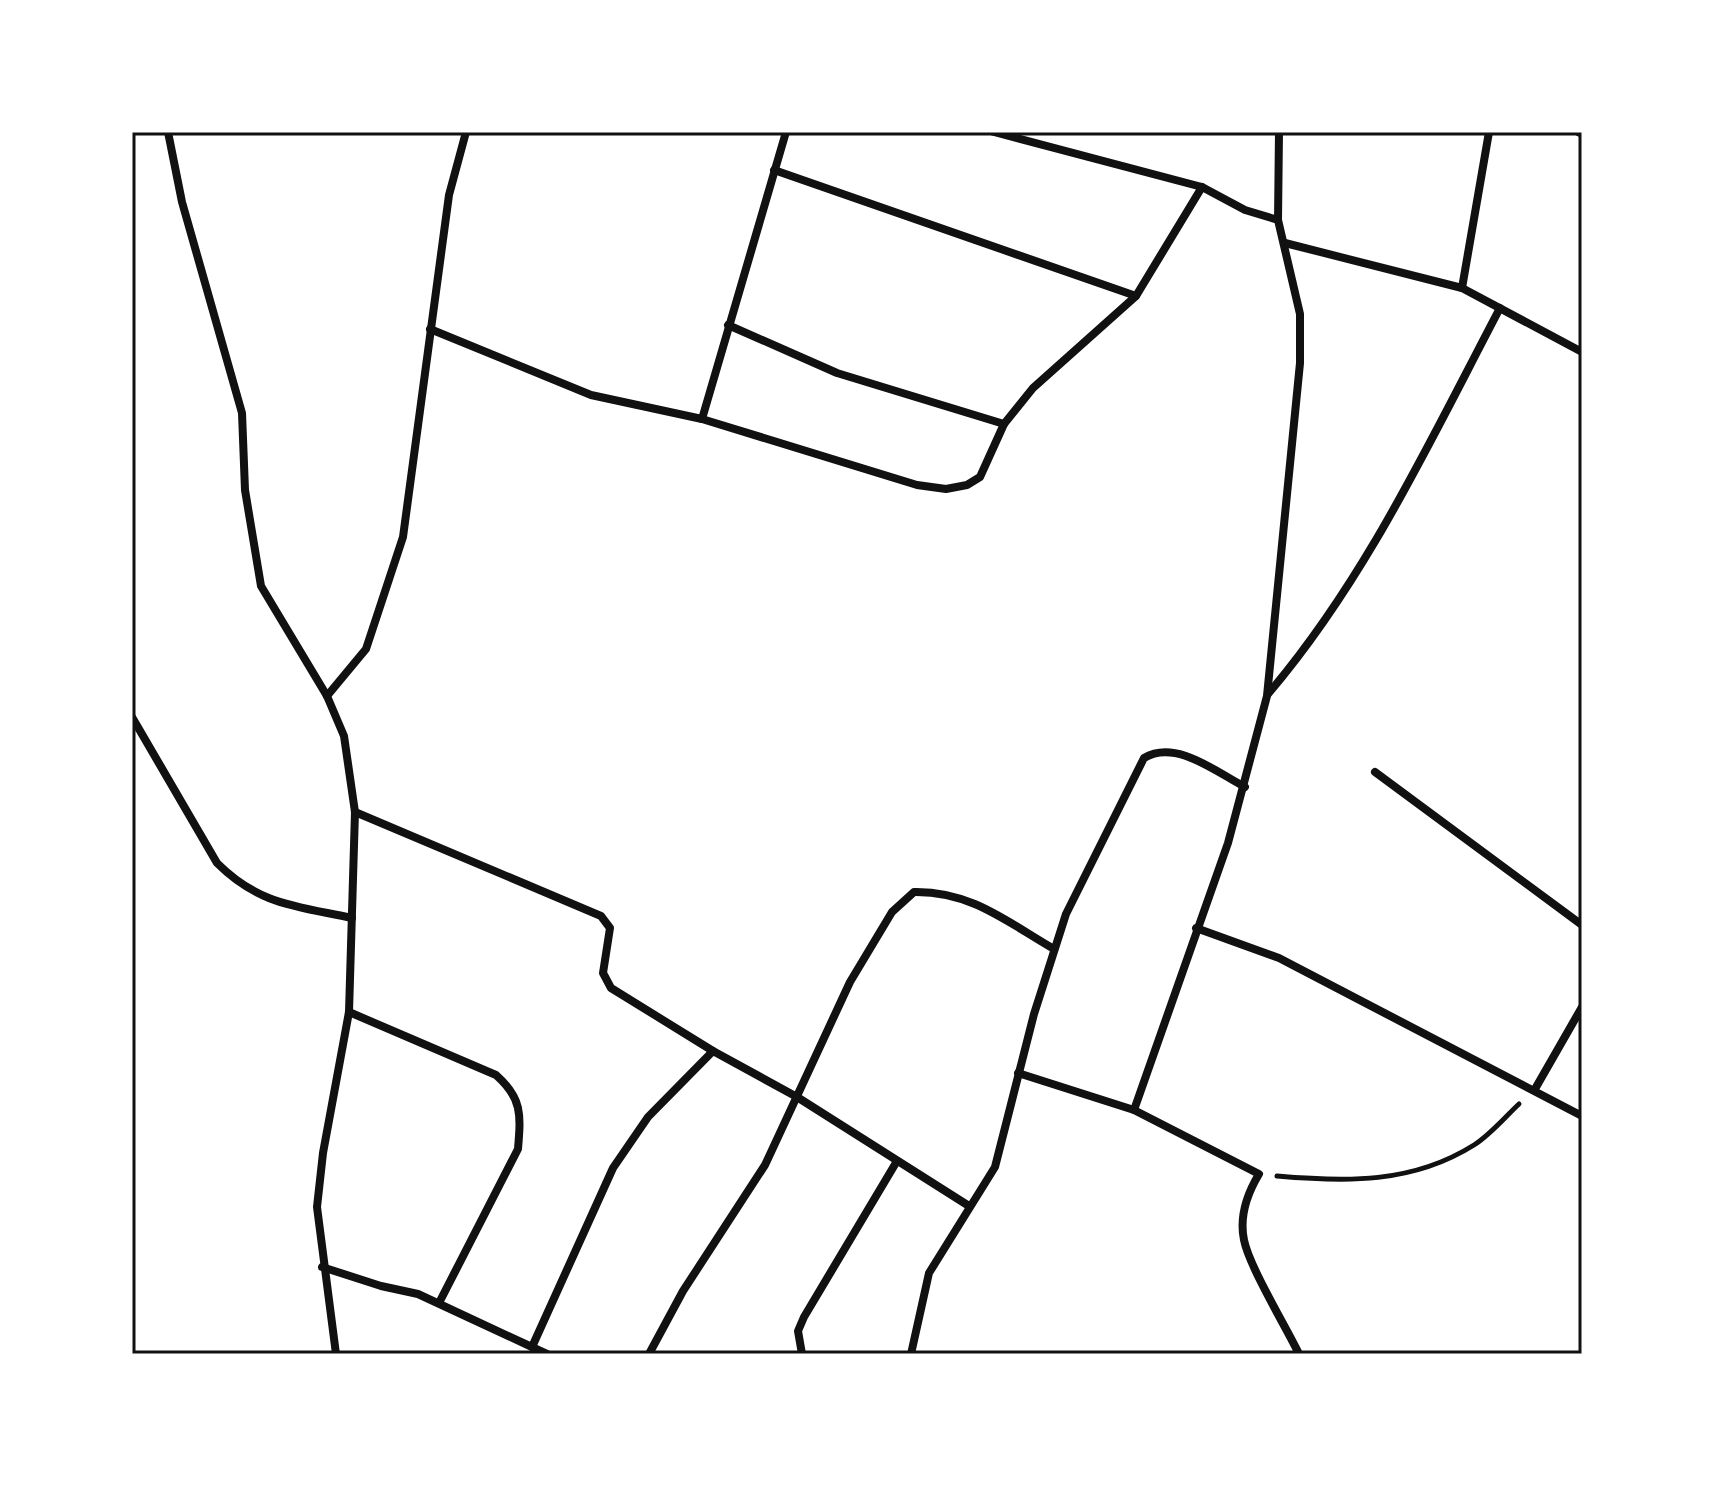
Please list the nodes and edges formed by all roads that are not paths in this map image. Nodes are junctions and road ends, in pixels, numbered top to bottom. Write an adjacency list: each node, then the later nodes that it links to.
1 (168, 132): 19 (street)
2 (466, 132): 15 (street)
3 (786, 132): 7 (street)
4 (994, 132): 8 (street)
5 (1279, 132): 9 (street)
6 (1489, 132): 11 (street)
7 (774, 170): 12 (street); 14 (street)
8 (1202, 187): 9 (street); 12 (street)
9 (1278, 220): 10 (street)
10 (1285, 243): 11 (street); 20 (street)
11 (1462, 288): 13 (street)
12 (1136, 296): 18 (street)
13 (1500, 308): 16 (street); 20 (street)
14 (728, 325): 17 (street); 18 (street)
15 (430, 329): 17 (street); 19 (street)
16 (1582, 352)
17 (702, 419): 18 (street)
18 (1004, 424)
19 (327, 696): 24 (street)
20 (1267, 696): 23 (street)
21 (132, 717): 25 (street)
22 (1375, 772): 26 (street)
23 (1245, 787): 27 (street); 28 (street)
24 (355, 812): 25 (street); 31 (street)
25 (352, 918): 30 (street)
26 (1582, 925)
27 (1196, 928): 33 (street); 35 (street)
28 (1054, 949): 32 (street); 34 (street)
29 (1582, 1007): 33 (street)
30 (349, 1012): 39 (street); 40 (street)
31 (713, 1051): 34 (street); 41 (street)
32 (1018, 1073): 35 (street); 38 (street)
33 (1535, 1089): 36 (street)
34 (797, 1097): 37 (street); 44 (street)
35 (1134, 1110): 47 (street)
36 (1582, 1116)
37 (897, 1161): 38 (street); 45 (street)
38 (969, 1206): 46 (street)
39 (322, 1267): 40 (street); 42 (street)
40 (439, 1303): 41 (street)
41 (532, 1347): 43 (street)
42 (336, 1354)
43 (547, 1354)
44 (649, 1354)
45 (802, 1354)
46 (911, 1354)
47 (1299, 1354)

